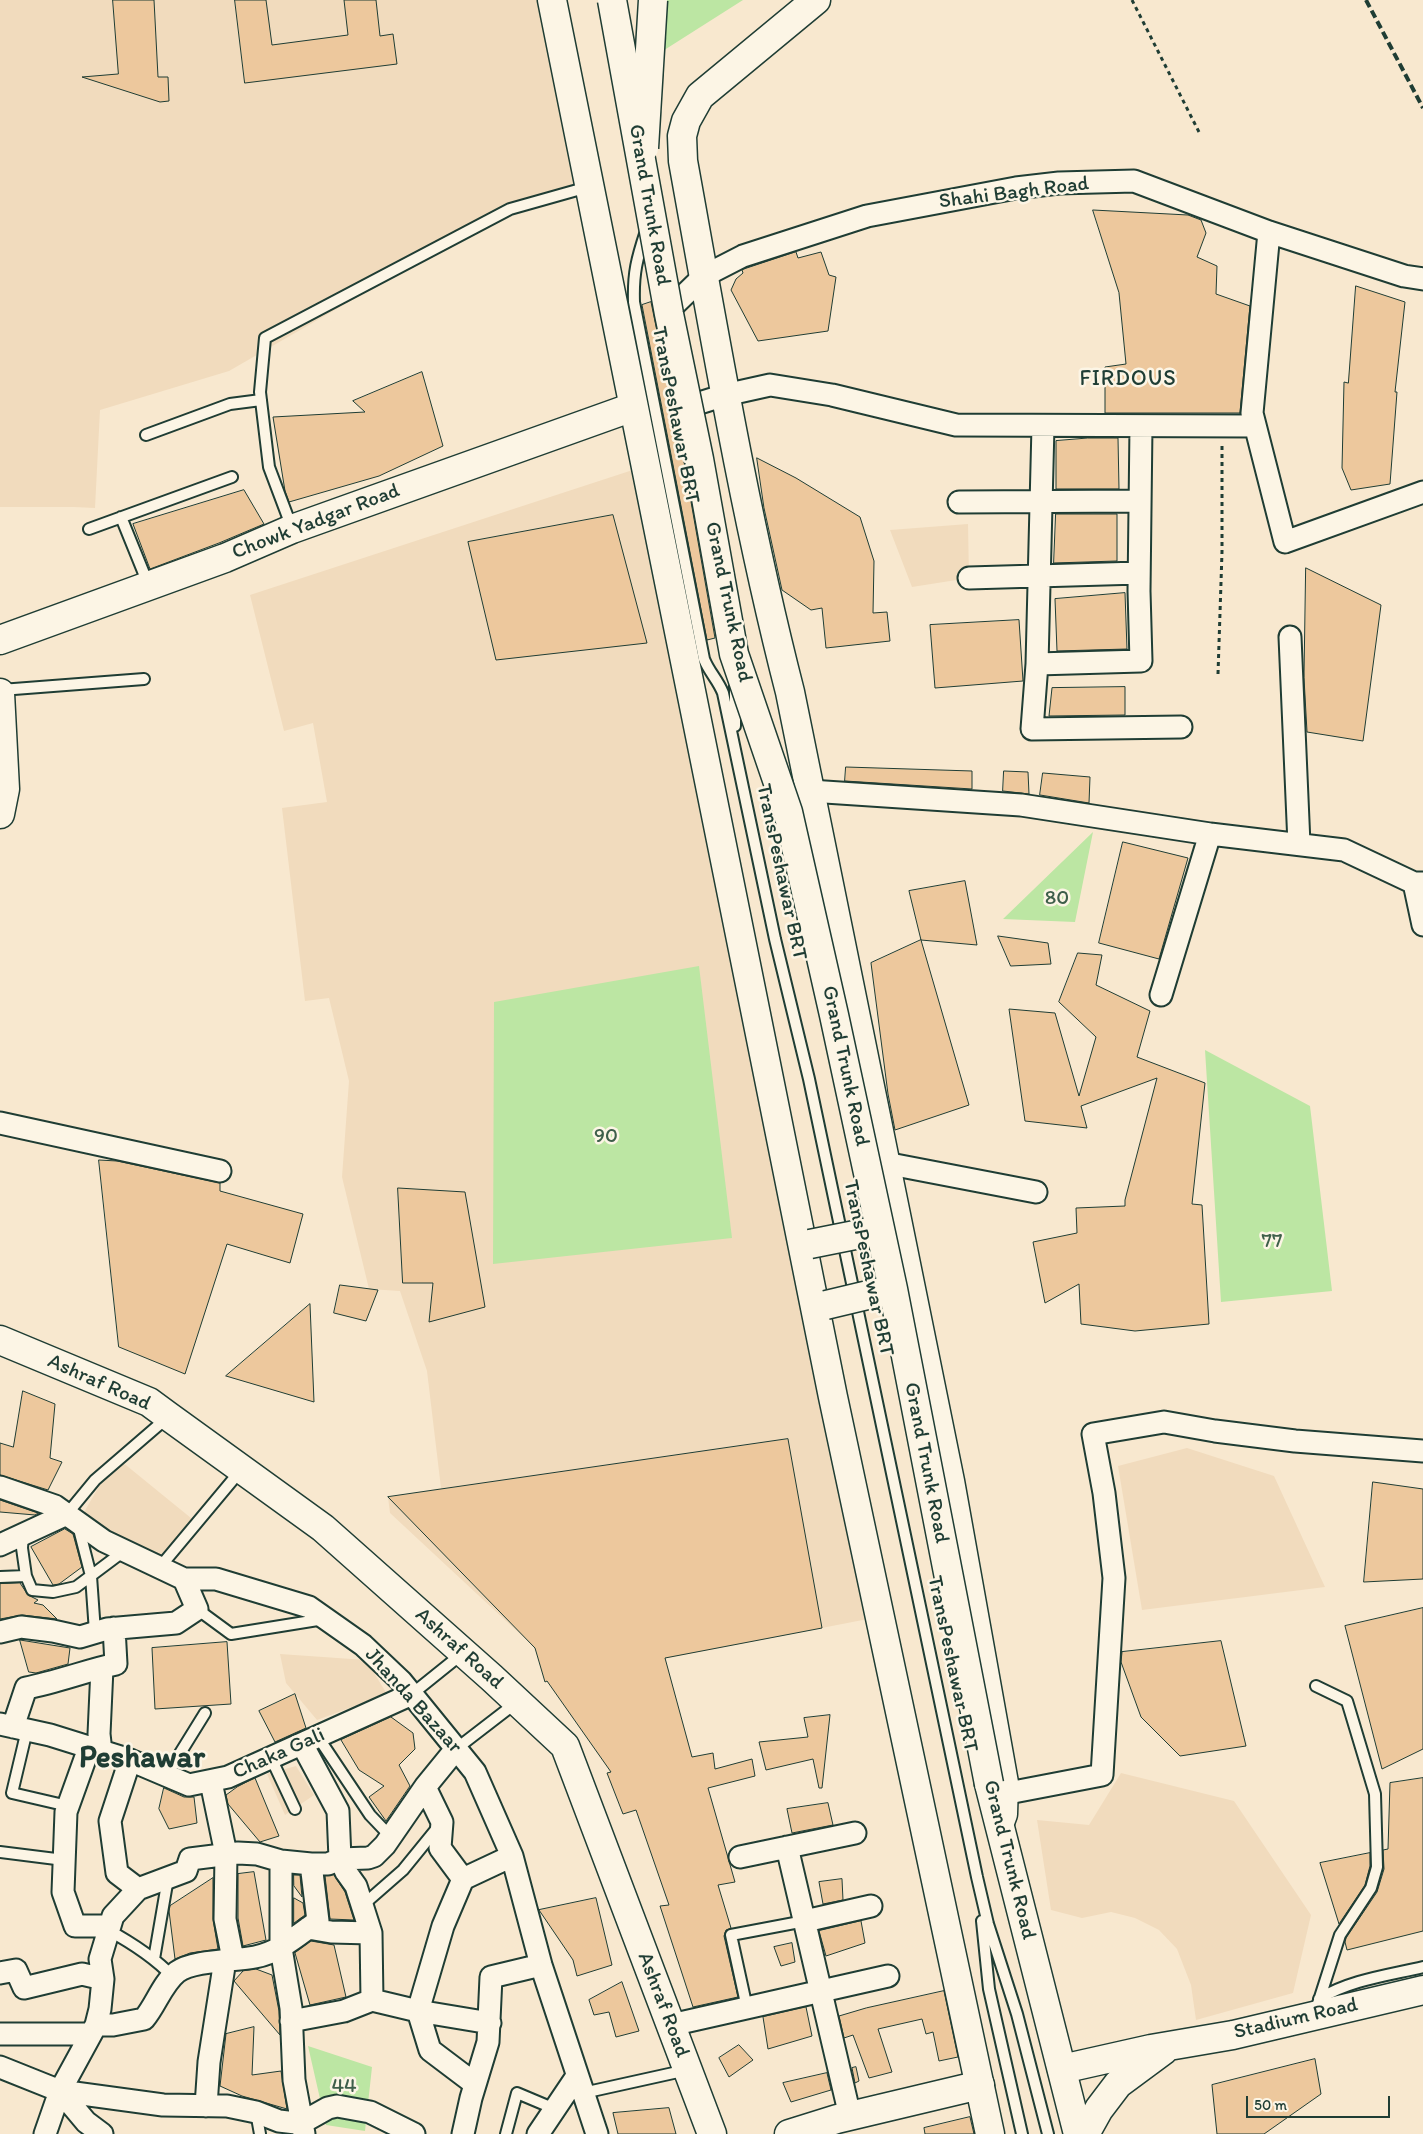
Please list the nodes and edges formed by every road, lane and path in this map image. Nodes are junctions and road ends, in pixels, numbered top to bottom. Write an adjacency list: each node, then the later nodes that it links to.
1 (552, 0): 8 (main road)
2 (612, 0): 7 (main road, Grand Trunk Road, bridge)
3 (816, 0): 11 (main road)
4 (1132, 0): 6 (path)
5 (647, 4): 7 (main road, bridge)
6 (1200, 134)
7 (649, 163): 9 (lane, TransPeshawar BRT); 54 (main road, Grand Trunk Road, bridge)
8 (589, 187): 15 (lane); 17 (main road)
9 (653, 195): 13 (lane, TransPeshawar BRT); 42 (lane, TransPeshawar BRT)
10 (1269, 232): 11 (street, Shahi Bagh Road); 12 (street, Shahi Bagh Road); 21 (street)
11 (704, 276): 13 (street, Shahi Bagh Road); 14 (main road)
12 (1423, 279)
13 (674, 305): 16 (lane, TransPeshawar BRT)
14 (725, 395): 16 (street); 18 (street); 43 (main road)
15 (261, 400): 22 (lane); 30 (lane)
16 (693, 404): 42 (lane, TransPeshawar BRT)
17 (634, 407): 30 (main road, Chowk Yadgar Road); 55 (main road)
18 (1042, 426): 19 (street); 27 (street)
19 (1141, 426): 20 (street); 25 (street)
20 (1222, 426): 21 (street); 38 (path)
21 (1255, 426): 24 (street)
22 (146, 435)
23 (232, 477): 28 (lane)
24 (1423, 492)
25 (1140, 501): 27 (street); 31 (street)
26 (959, 502): 27 (street)
27 (1041, 502): 32 (street)
28 (121, 517): 29 (lane); 34 (lane)
29 (89, 529)
30 (292, 529): 34 (main road, Chowk Yadgar Road)
31 (1139, 572): 32 (street); 37 (street)
32 (1039, 576): 33 (street); 37 (street)
33 (969, 578)
34 (149, 586): 36 (main road, Chowk Yadgar Road)
35 (1290, 637): 46 (street)
36 (0, 640)
37 (1037, 664): 41 (street)
38 (1218, 674)
39 (144, 679): 40 (lane)
40 (0, 691): 44 (main road)
41 (1181, 727)
42 (736, 755): 106 (lane, TransPeshawar BRT)
43 (810, 791): 45 (street); 51 (main road)
44 (1, 802)
45 (1210, 834): 46 (street); 49 (street)
46 (1300, 844): 47 (street)
47 (1418, 883): 48 (street)
48 (1423, 925)
49 (1161, 995)
50 (0, 1123): 52 (street)
51 (885, 1162): 53 (street); 91 (main road)
52 (220, 1171)
53 (1036, 1192)
54 (880, 1230): 55 (main road, bridge); 56 (main road, Grand Trunk Road, bridge)
55 (806, 1245): 57 (main road)
56 (893, 1289): 57 (main road, bridge); 91 (main road, Grand Trunk Road, bridge)
57 (820, 1306): 144 (main road)
58 (0, 1340): 59 (main road, Ashraf Road)
59 (168, 1416): 61 (main road, Ashraf Road); 63 (lane)
60 (1423, 1452): 91 (street)
61 (242, 1469): 67 (lane); 76 (main road, Ashraf Road)
62 (0, 1487): 63 (street, Jhanda Bazaar)
63 (72, 1518): 64 (street); 66 (street, Jhanda Bazaar); 69 (lane)
64 (23, 1535): 65 (street); 68 (lane)
65 (0, 1545)
66 (124, 1551): 67 (street, Jhanda Bazaar); 69 (lane)
67 (160, 1567): 71 (street, Jhanda Bazaar)
68 (26, 1576): 69 (lane); 70 (lane)
69 (91, 1576): 74 (lane)
70 (0, 1577)
71 (184, 1579): 72 (street); 73 (street, Jhanda Bazaar)
72 (198, 1609): 73 (lane); 74 (street)
73 (326, 1619): 79 (street, Jhanda Bazaar)
74 (104, 1630): 75 (street); 77 (street)
75 (0, 1632)
76 (464, 1653): 79 (lane); 80 (main road, Ashraf Road)
77 (102, 1668): 82 (street); 85 (street)
78 (1316, 1686): 128 (lane)
79 (412, 1694): 83 (street, Chaka Gali); 84 (street, Jhanda Bazaar)
80 (518, 1702): 84 (lane); 133 (main road, Ashraf Road)
81 (205, 1713): 88 (lane)
82 (13, 1727): 85 (street, Chaka Gali); 92 (lane)
83 (310, 1740): 86 (street, Chaka Gali); 96 (lane); 102 (street)
84 (456, 1749): 90 (street); 100 (street, Jhanda Bazaar)
85 (95, 1750): 87 (street, Chaka Gali); 92 (street)
86 (271, 1758): 89 (street, Chaka Gali); 93 (lane)
87 (130, 1760): 88 (street, Chaka Gali); 109 (street)
88 (166, 1776): 89 (street, Chaka Gali)
89 (211, 1782): 99 (street)
90 (426, 1786): 94 (street); 96 (street)
91 (996, 1789): 140 (main road, Grand Trunk Road)
92 (68, 1806): 103 (street)
93 (295, 1810)
94 (442, 1822): 108 (street); 110 (lane)
95 (856, 1832): 97 (street)
96 (390, 1837): 102 (street)
97 (787, 1847): 101 (street); 112 (street)
98 (0, 1852): 103 (lane)
99 (226, 1854): 104 (street); 107 (street); 118 (street)
100 (512, 1856): 108 (street); 119 (street, Jhanda Bazaar)
101 (740, 1857)
102 (340, 1859): 105 (street); 110 (street)
103 (64, 1860): 113 (street)
104 (281, 1861): 105 (street); 116 (street)
105 (311, 1864): 114 (street)
106 (977, 1877): 163 (lane, TransPeshawar BRT); 164 (lane, TransPeshawar BRT)
107 (168, 1878): 109 (street); 117 (lane)
108 (463, 1879): 130 (street)
109 (138, 1889): 113 (street)
110 (363, 1905): 115 (street)
111 (871, 1906): 112 (street)
112 (805, 1921): 126 (street); 129 (lane)
113 (109, 1928): 117 (lane); 124 (street)
114 (308, 1928): 115 (street); 116 (street)
115 (372, 1933): 127 (street)
116 (281, 1948): 118 (street); 131 (street)
117 (154, 1959): 122 (lane)
118 (229, 1959): 122 (street); 146 (street)
119 (541, 1965): 132 (street); 143 (street, Jhanda Bazaar)
120 (1423, 1967): 128 (lane)
121 (0, 1973): 124 (street)
122 (173, 1976): 134 (street)
123 (888, 1976): 126 (street)
124 (103, 1979): 134 (street)
125 (1423, 1990): 128 (main road, Stadium Road)
126 (821, 1991): 129 (street); 149 (street)
127 (372, 2000): 130 (street); 131 (street)
128 (1317, 2006): 136 (main road, Stadium Road)
129 (747, 2008): 133 (street)
130 (418, 2011): 132 (street); 142 (street)
131 (291, 2021): 150 (street)
132 (490, 2024): 142 (street)
133 (671, 2025): 141 (main road, Ashraf Road)
134 (93, 2029): 135 (street); 145 (street)
135 (0, 2034)
136 (1224, 2036): 137 (lane); 138 (main road, Stadium Road)
137 (1258, 2040)
138 (1169, 2046): 140 (main road, Stadium Road); 166 (main road, Stadium Road)
139 (0, 2067): 145 (street)
140 (1062, 2069): 165 (main road, Grand Trunk Road)
141 (688, 2070): 143 (lane); 160 (main road, Ashraf Road)
142 (475, 2084): 156 (street)
143 (580, 2084): 147 (street); 159 (street, Jhanda Bazaar)
144 (980, 2085): 149 (main road); 162 (main road)
145 (60, 2091): 146 (street); 152 (street); 153 (street)
146 (206, 2106): 148 (street)
147 (555, 2110): 157 (lane); 158 (street)
148 (256, 2112): 150 (street); 154 (lane)
149 (843, 2123): 161 (main road)
150 (303, 2128): 151 (street)
151 (387, 2128): 155 (street)
152 (45, 2134)
153 (102, 2134)
154 (260, 2134)
155 (414, 2134)
156 (464, 2134)
157 (506, 2134)
158 (538, 2134)
159 (597, 2134)
160 (712, 2134)
161 (789, 2134)
162 (990, 2134)
163 (1022, 2134)
164 (1048, 2134)
165 (1078, 2134)
166 (1085, 2134)

